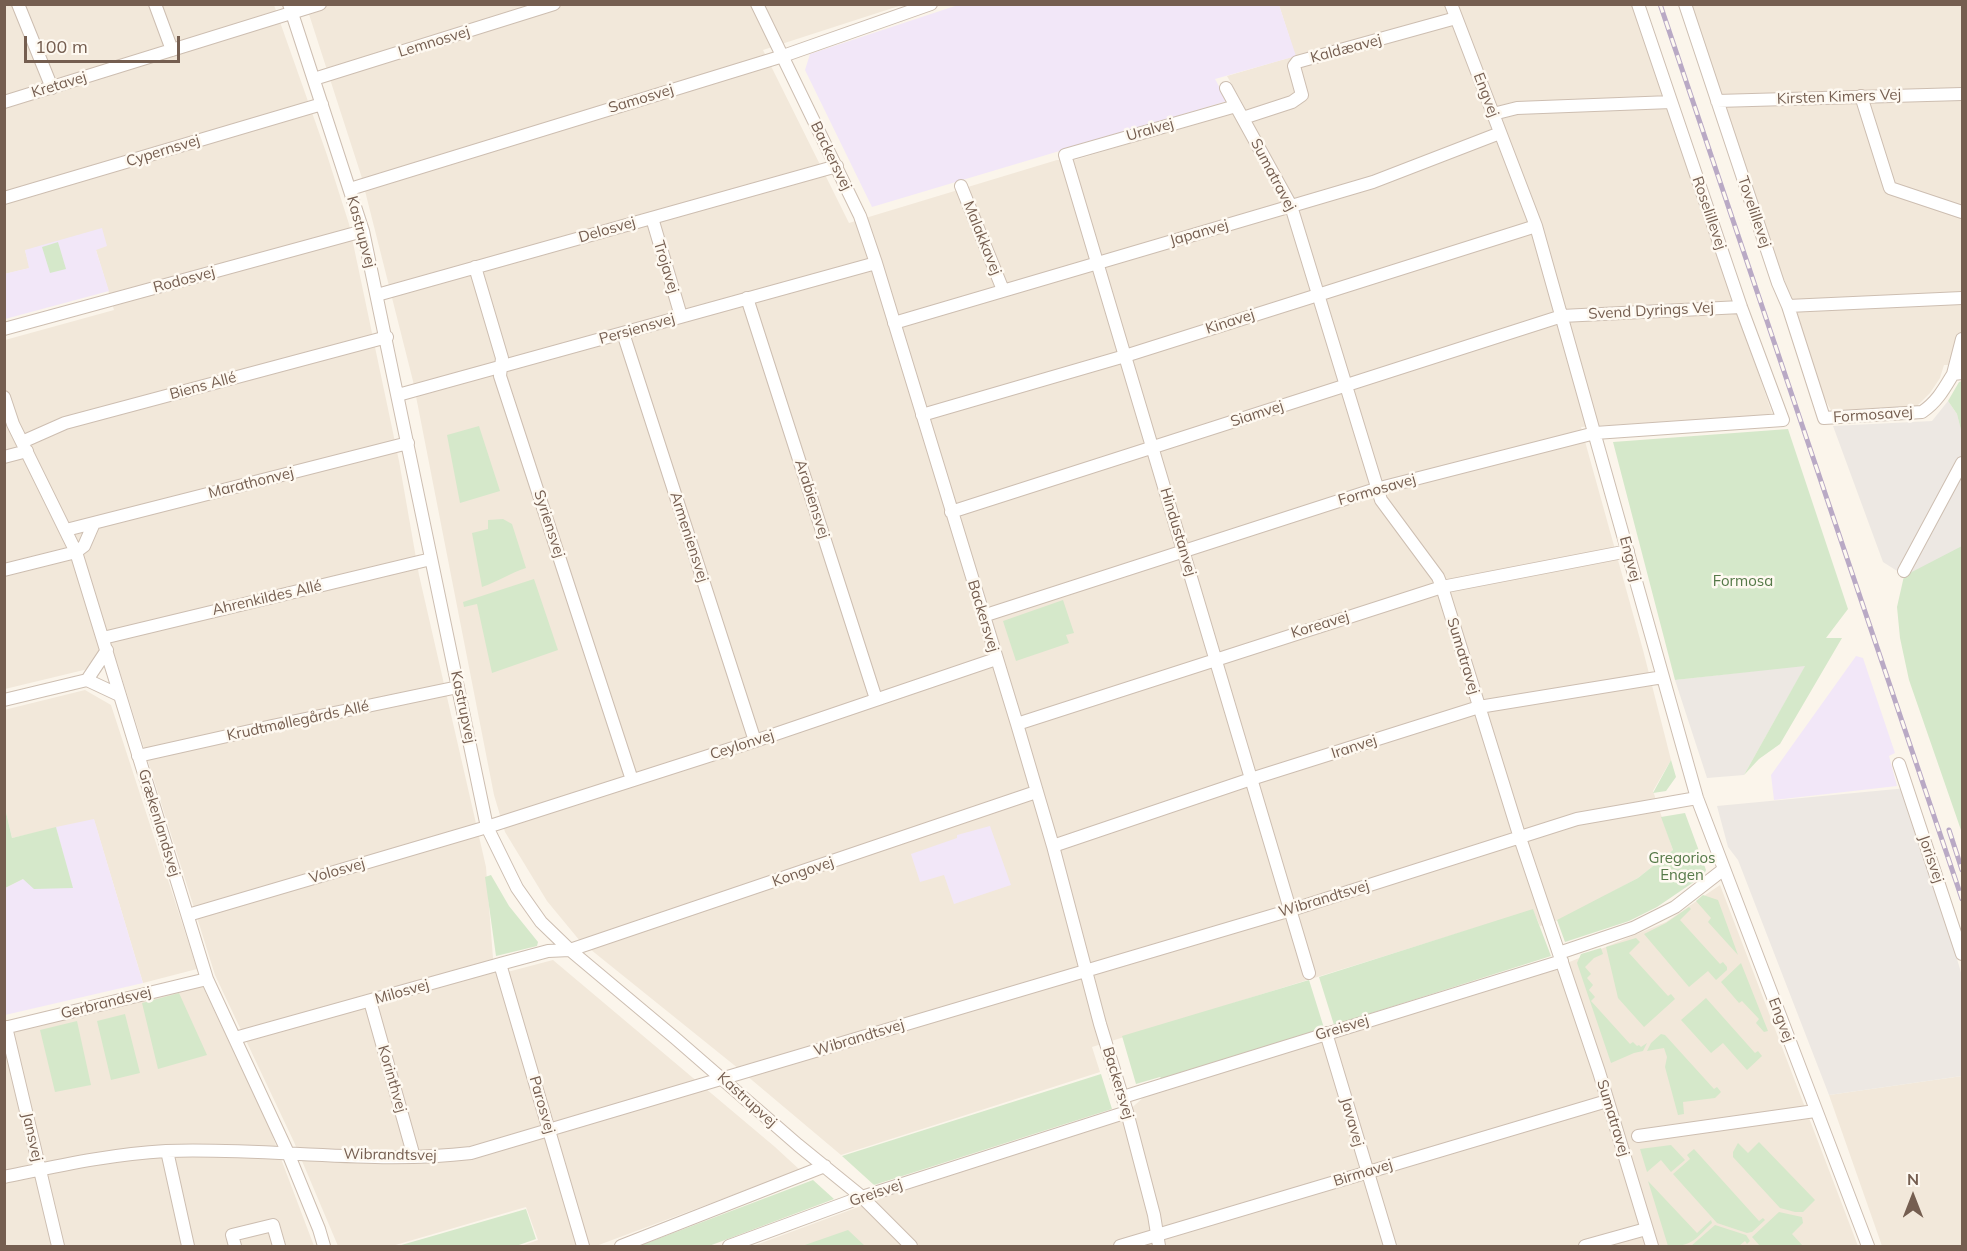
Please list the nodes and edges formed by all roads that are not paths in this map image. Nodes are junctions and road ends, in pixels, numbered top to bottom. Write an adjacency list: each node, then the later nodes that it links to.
1 (18, 4): 15 (street)
2 (155, 4): 12 (street)
3 (320, 4): 10 (street, Kretavej)
4 (554, 4): 14 (street, Lemnosvej)
5 (757, 4): 13 (street, Backersvej)
6 (931, 4): 13 (street, Samosvej)
7 (1451, 4): 11 (street, Engvej)
8 (1638, 4): 20 (street, Roselillevej)
9 (1685, 4): 21 (street, Tovelillevej)
10 (290, 9): 12 (street, Kretavej); 14 (street, Kastrupvej)
11 (1456, 18): 24 (street, Engvej); 25 (street, Kaldæavej)
12 (172, 50): 15 (street, Kretavej)
13 (783, 56): 28 (street, Backersvej); 30 (street, Samosvej)
14 (314, 79): 22 (street, Kastrupvej)
15 (52, 88): 19 (street, Kretavej)
16 (1226, 88): 23 (street, Sumatravej)
17 (1962, 94): 18 (street, Kirsten Kimers Vej)
18 (1861, 96): 21 (street, Kirsten Kimers Vej); 33 (street)
19 (4, 102)
20 (1671, 102): 24 (street); 46 (street, Roselillevej)
21 (1716, 102): 45 (street, Tovelillevej)
22 (322, 104): 30 (street, Kastrupvej); 31 (street, Cypernsvej)
23 (1236, 106): 25 (street, Sumatravej); 27 (street, Uralvej)
24 (1493, 114): 26 (street, Engvej)
25 (1243, 118): 32 (street, Sumatravej)
26 (1500, 133): 32 (street, Japanvej); 35 (street, Engvej)
27 (1065, 155): 38 (street, Hindustanvej)
28 (837, 166): 34 (street, Delosvej); 37 (street, Backersvej)
29 (961, 186): 40 (street, Malakkavej)
30 (350, 189): 36 (street, Kastrupvej)
31 (4, 198)
32 (1292, 206): 38 (street, Japanvej); 41 (street, Sumatravej)
33 (1962, 212)
34 (652, 218): 39 (street, Delosvej); 47 (street, Trojavej)
35 (1536, 226): 41 (street, Kinavej); 48 (street, Engvej)
36 (363, 231): 42 (street, Kastrupvej); 50 (street, Rodosvej)
37 (876, 263): 43 (street, Persiensvej); 49 (street, Backersvej)
38 (1097, 263): 40 (street, Japanvej); 54 (street, Hindustanvej)
39 (475, 267): 42 (street, Delosvej); 55 (street, Syriensvej)
40 (1003, 290): 49 (street, Japanvej)
41 (1319, 294): 54 (street, Kinavej); 57 (street, Sumatravej)
42 (377, 295): 52 (street, Kastrupvej)
43 (747, 298): 47 (street, Persiensvej); 89 (street, Arabiensvej)
44 (1962, 298): 45 (street)
45 (1788, 306): 61 (street, Tovelillevej)
46 (1741, 307): 48 (street, Svend Dyrings Vej); 62 (street, Roselillevej)
47 (681, 316): 51 (street, Persiensvej)
48 (1562, 316): 57 (street, Siamvej); 63 (street, Engvej)
49 (894, 323): 60 (street, Backersvej)
50 (4, 329)
51 (623, 333): 55 (street, Persiensvej); 92 (street, Armeniensvej)
52 (387, 337): 58 (street, Kastrupvej); 65 (street, Biens Allé)
53 (1962, 339): 56 (street)
54 (1125, 356): 60 (street, Kinavej); 66 (street, Hindustanvej)
55 (501, 367): 58 (street, Persiensvej); 95 (street, Syriensvej)
56 (1958, 374): 61 (street, Formosavej)
57 (1346, 385): 66 (street, Siamvej); 69 (street, Sumatravej)
58 (398, 395): 64 (street, Kastrupvej)
59 (4, 397): 65 (street, Grækenlandsvej)
60 (922, 415): 70 (street, Backersvej)
61 (1824, 418)
62 (1783, 420): 63 (street, Formosavej)
63 (1595, 433): 69 (street, Formosavej); 74 (street, Engvej)
64 (408, 443): 71 (street, Marathonvej); 76 (street, Kastrupvej)
65 (25, 447): 67 (street, Biens Allé); 72 (street, Grækenlandsvej)
66 (1152, 447): 70 (street, Siamvej); 73 (street, Hindustanvej)
67 (4, 457)
68 (1962, 463): 78 (street)
69 (1376, 489): 73 (street, Formosavej); 79 (street, Sumatravej)
70 (951, 512): 80 (street, Backersvej)
71 (94, 523): 72 (street, Marathonvej); 75 (street)
72 (66, 530): 75 (street, Grækenlandsvej)
73 (1184, 551): 80 (street, Formosavej); 83 (street, Hindustanvej)
74 (1628, 551): 79 (street, Koreavej); 84 (street, Engvej)
75 (76, 552): 77 (street); 81 (street, Grækenlandsvej)
76 (431, 559): 81 (street, Ahrenkildes Allé); 86 (street, Kastrupvej)
77 (4, 570)
78 (1904, 571)
79 (1442, 587): 83 (street, Koreavej); 90 (street, Sumatravej)
80 (983, 616): 82 (street, Backersvej)
81 (105, 644): 85 (street); 87 (street, Grækenlandsvej)
82 (996, 659): 89 (street, Ceylonvej); 91 (street, Backersvej)
83 (1215, 659): 91 (street, Koreavej); 96 (street, Hindustanvej)
84 (1663, 677): 90 (street, Iranvej); 98 (street, Engvej)
85 (87, 680): 87 (street); 88 (street)
86 (458, 687): 93 (street, Krudtmøllegårds Allé); 99 (street, Kastrupvej)
87 (119, 695): 93 (street, Grækenlandsvej)
88 (4, 699)
89 (876, 699): 92 (street, Ceylonvej)
90 (1479, 707): 96 (street, Iranvej); 100 (street, Sumatravej)
91 (1017, 724): 97 (street, Backersvej)
92 (756, 741): 95 (street, Ceylonvej)
93 (138, 756): 104 (street, Grækenlandsvej)
94 (1899, 764): 106 (street, Jorisvej)
95 (632, 780): 99 (street, Ceylonvej)
96 (1251, 780): 101 (street, Iranvej); 103 (street, Hindustanvej)
97 (1036, 792): 101 (street, Backersvej); 105 (street, Kongovej)
98 (1697, 798): 100 (street, Wibrandtsvej); 102 (street, Engvej)
99 (487, 827): 104 (street, Volosvej); 105 (street, Kastrupvej)
100 (1520, 838): 103 (street, Wibrandtsvej); 107 (street, Sumatravej)
101 (1053, 846): 109 (street, Backersvej)
102 (1724, 869): 107 (street, Greisvej); 119 (street, Engvej)
103 (1291, 910): 109 (street, Wibrandtsvej); 110 (street)
104 (188, 915): 111 (street, Grækenlandsvej)
105 (570, 950): 108 (street, Milosvej); 116 (street, Kastrupvej)
106 (1962, 954)
107 (1561, 957): 114 (street, Greisvej); 118 (street, Sumatravej)
108 (500, 964): 112 (street, Milosvej); 121 (street, Parosvej)
109 (1087, 970): 116 (street, Wibrandtsvej); 117 (street, Backersvej)
110 (1309, 973)
111 (207, 979): 113 (street, Gerbrandsvej); 115 (street, Grækenlandsvej)
112 (370, 1001): 115 (street, Milosvej); 125 (street, Korinthvej)
113 (5, 1028): 127 (street, Jansvej)
114 (1326, 1033): 117 (street, Greisvej); 128 (street, Javavej)
115 (235, 1038): 124 (street, Grækenlandsvej)
116 (724, 1079): 121 (street, Wibrandtsvej); 126 (street, Kastrupvej)
117 (1123, 1097): 120 (street, Backersvej)
118 (1607, 1101): 128 (street, Birmavej); 131 (street, Sumatravej)
119 (1815, 1111): 122 (street); 146 (street, Engvej)
120 (1127, 1112): 130 (street, Greisvej); 132 (street, Backersvej)
121 (549, 1130): 125 (street, Wibrandtsvej); 138 (street, Parosvej)
122 (1638, 1136)
123 (167, 1151): 124 (street, Wibrandtsvej); 127 (street, Wibrandtsvej); 134 (street)
124 (288, 1153): 125 (street, Wibrandtsvej); 137 (street, Grækenlandsvej)
125 (414, 1157)
126 (825, 1166): 130 (street, Kastrupvej); 139 (street)
127 (39, 1170): 129 (street, Wibrandtsvej); 133 (street, Jansvej)
128 (1367, 1172): 132 (street, Birmavej); 143 (street, Javavej)
129 (4, 1177)
130 (862, 1197): 140 (street, Greisvej); 141 (street, Kastrupvej)
131 (1646, 1229): 144 (street); 145 (street, Sumatravej)
132 (1158, 1241): 142 (street, Birmavej)
133 (58, 1246)
134 (188, 1246)
135 (235, 1246): 136 (street)
136 (279, 1246)
137 (324, 1246)
138 (583, 1246)
139 (621, 1246)
140 (729, 1246)
141 (911, 1246)
142 (1120, 1246)
143 (1389, 1246)
144 (1585, 1246)
145 (1652, 1246)
146 (1868, 1246)

